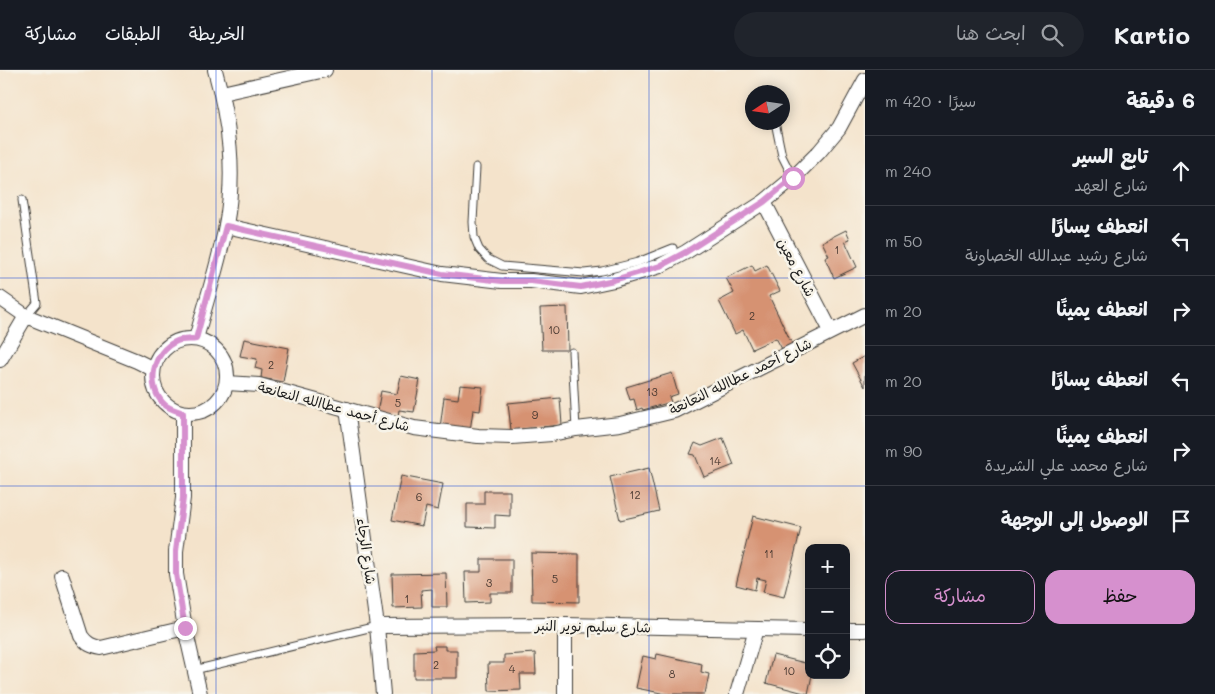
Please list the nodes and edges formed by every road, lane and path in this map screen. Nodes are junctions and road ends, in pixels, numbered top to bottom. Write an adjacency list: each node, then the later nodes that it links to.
1 (215, 70): 4 (street)
2 (325, 70): 4 (street)
3 (865, 80): 7 (street)
4 (222, 93): 10 (street)
5 (777, 130): 7 (lane)
6 (476, 167): 12 (lane)
7 (793, 178): 9 (street)
8 (22, 200): 16 (lane)
9 (764, 202): 13 (street); 17 (street, شارع معين)
10 (226, 226): 13 (street); 18 (street)
11 (672, 248): 12 (lane)
12 (554, 270): 13 (lane)
13 (558, 285)
14 (0, 298): 16 (street)
15 (865, 315): 17 (street, شارع أحمد عطاالله النعانعة)
16 (26, 316): 20 (street); 21 (street)
17 (831, 331): 25 (street, شارع أحمد عطاالله النعانعة)
18 (196, 339): 21 (street); 22 (street)
19 (572, 352): 25 (lane)
20 (0, 360)
21 (153, 369): 24 (street)
22 (227, 383): 23 (street, شارع أحمد عطاالله النعانعة); 24 (street)
23 (347, 408): 25 (street, شارع أحمد عطاالله النعانعة); 28 (street, شارع الرجاء)
24 (183, 413): 29 (street)
25 (576, 429)
26 (62, 576): 29 (street)
27 (565, 625): 28 (street, شارع سليم نوير النبر); 30 (street, شارع سليم نوير النبر); 37 (street)
28 (377, 626): 34 (lane); 36 (street, شارع الرجاء)
29 (185, 628): 34 (street)
30 (756, 629): 31 (street, شارع سليم نوير النبر); 38 (street)
31 (805, 630)
32 (850, 630): 33 (street)
33 (865, 630)
34 (194, 670): 35 (street)
35 (200, 694)
36 (384, 694)
37 (565, 694)
38 (737, 694)

